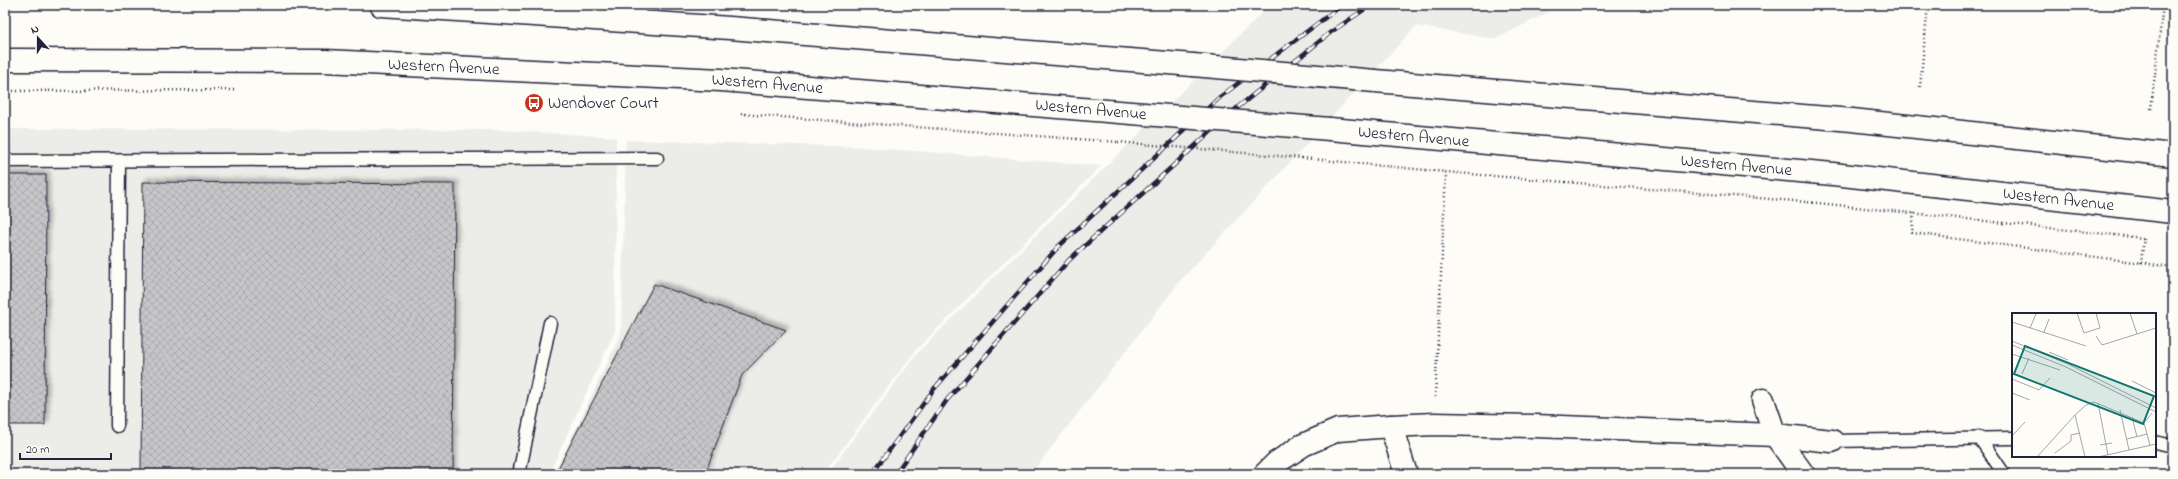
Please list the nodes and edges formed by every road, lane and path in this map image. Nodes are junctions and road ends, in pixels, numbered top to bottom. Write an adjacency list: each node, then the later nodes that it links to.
1 (387, 5): 4 (main road)
2 (1928, 5): 6 (path)
3 (2163, 5): 9 (path)
4 (638, 13): 11 (main road, bridge)
5 (5, 60): 16 (main road, Western Avenue, bridge)
6 (1920, 87)
7 (241, 90): 8 (path)
8 (5, 91)
9 (2151, 109)
10 (741, 114): 15 (path, bridge)
11 (2173, 155)
12 (658, 158): 13 (lane)
13 (120, 160): 14 (lane); 25 (lane)
14 (5, 161)
15 (1446, 172): 17 (path); 24 (path)
16 (2173, 212)
17 (1914, 214): 18 (path); 20 (path)
18 (2144, 238): 19 (path); 20 (path)
19 (2151, 239)
20 (2141, 263): 21 (path)
21 (2173, 267)
22 (550, 324): 33 (lane)
23 (1763, 400): 27 (main road)
24 (1434, 424): 26 (main road); 27 (main road)
25 (117, 426)
26 (1391, 426): 34 (main road); 35 (main road)
27 (1775, 435): 30 (main road); 36 (main road)
28 (1979, 437): 29 (lane); 30 (lane); 37 (lane)
29 (2012, 438)
30 (1832, 440)
31 (2156, 442): 32 (lane)
32 (2173, 446)
33 (519, 474)
34 (1265, 474)
35 (1406, 474)
36 (1803, 474)
37 (2004, 474)

